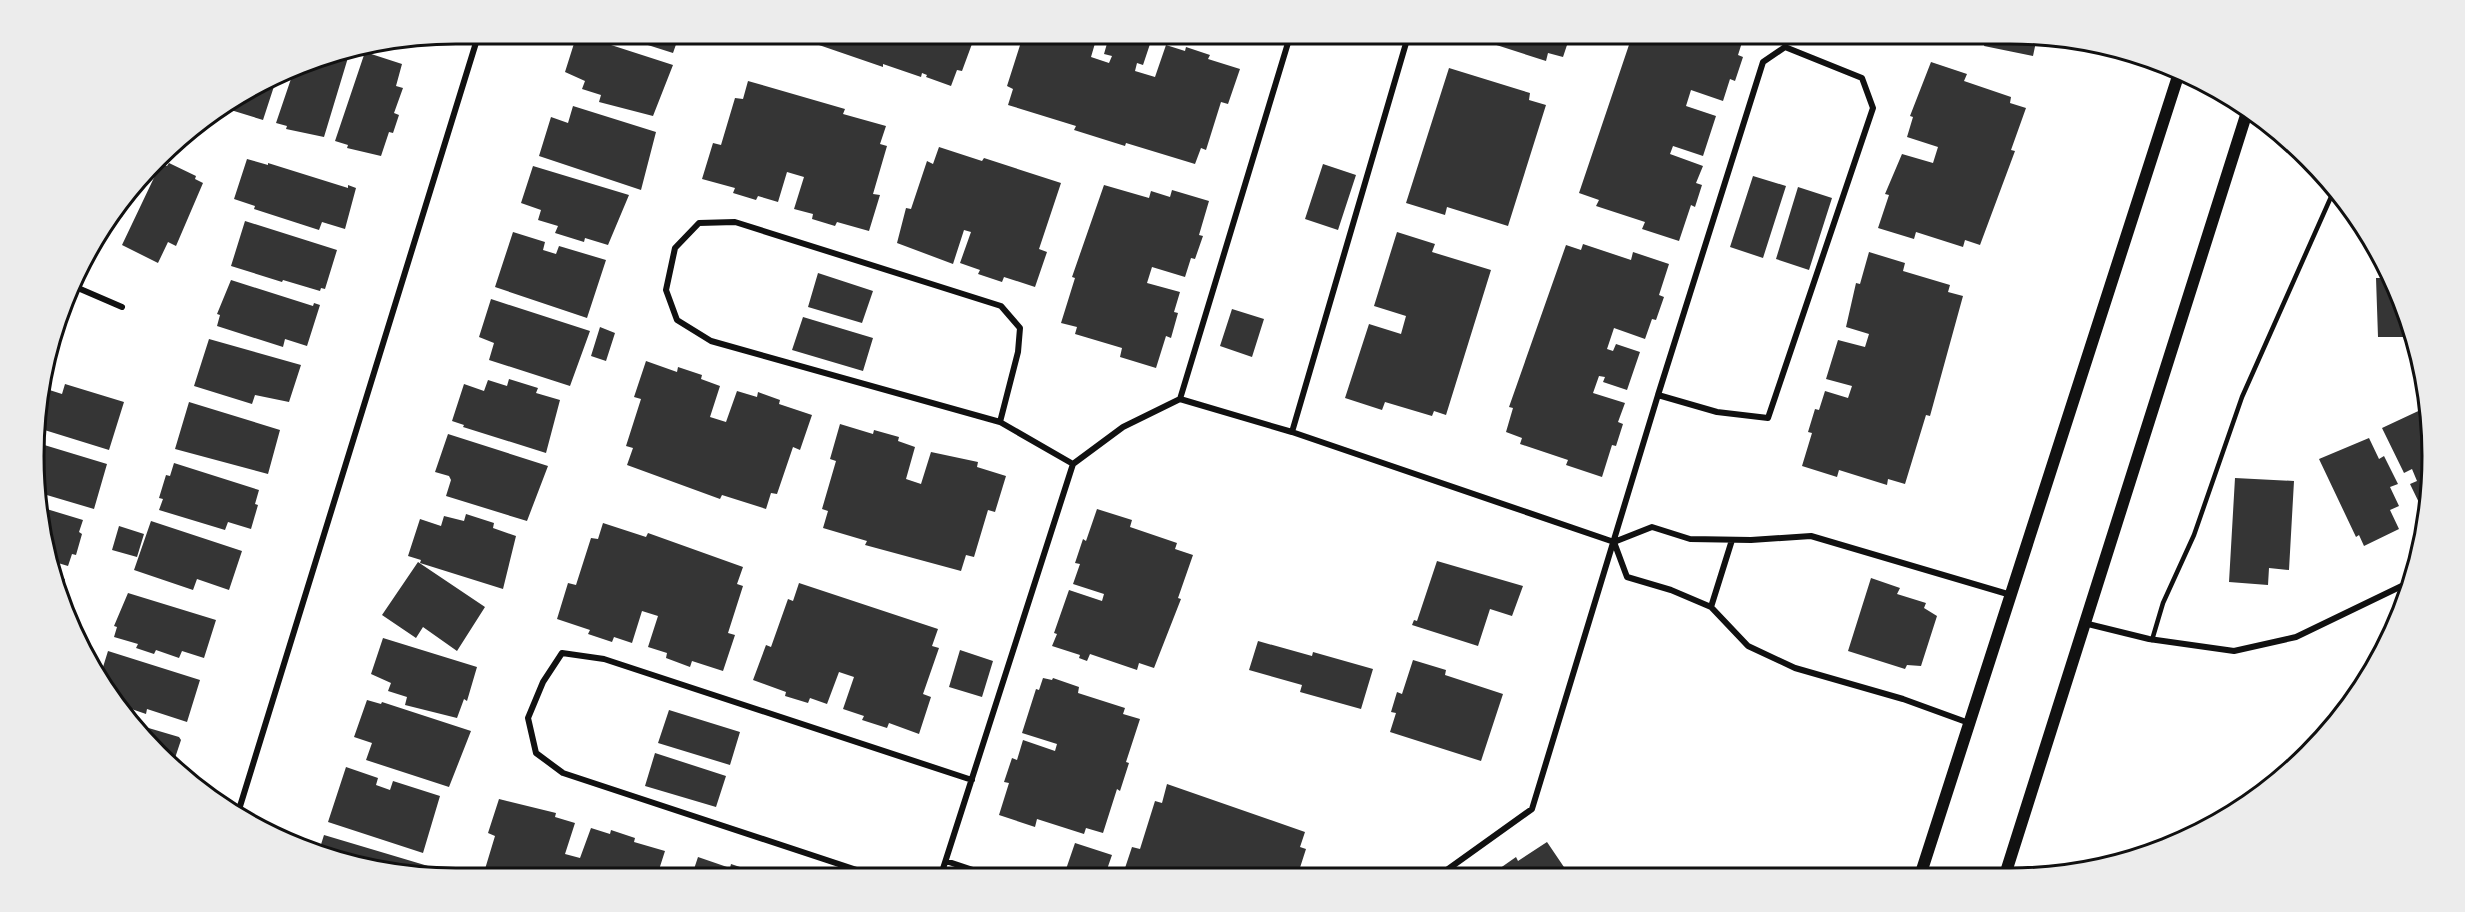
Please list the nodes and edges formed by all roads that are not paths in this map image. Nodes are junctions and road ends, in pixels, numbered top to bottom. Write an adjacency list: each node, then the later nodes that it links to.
1 (476, 44): 23 (street)
2 (1287, 44): 10 (street)
3 (1407, 44): 12 (street)
4 (2177, 80): 17 (main road)
5 (2245, 118): 19 (main road)
6 (2330, 198): 20 (lane)
7 (79, 289): 8 (street)
8 (122, 307)
9 (1658, 395): 9 (street); 15 (street)
10 (1180, 399): 12 (street); 13 (street)
11 (1000, 422): 11 (street); 13 (street)
12 (1292, 432): 15 (street)
13 (1073, 464): 22 (street)
14 (1732, 540): 15 (street); 17 (street); 18 (street)
15 (1614, 542): 18 (street); 28 (street)
16 (2401, 586): 20 (street)
17 (2011, 595): 21 (main road)
18 (1711, 607): 21 (street)
19 (2084, 623): 20 (street); 30 (main road)
20 (2152, 640)
21 (1969, 723): 29 (main road)
22 (972, 780): 24 (street); 25 (street)
23 (240, 807)
24 (946, 861): 26 (street); 27 (street)
25 (851, 868)
26 (944, 868)
27 (967, 868)
28 (1450, 868)
29 (1923, 868)
30 (2008, 868)

